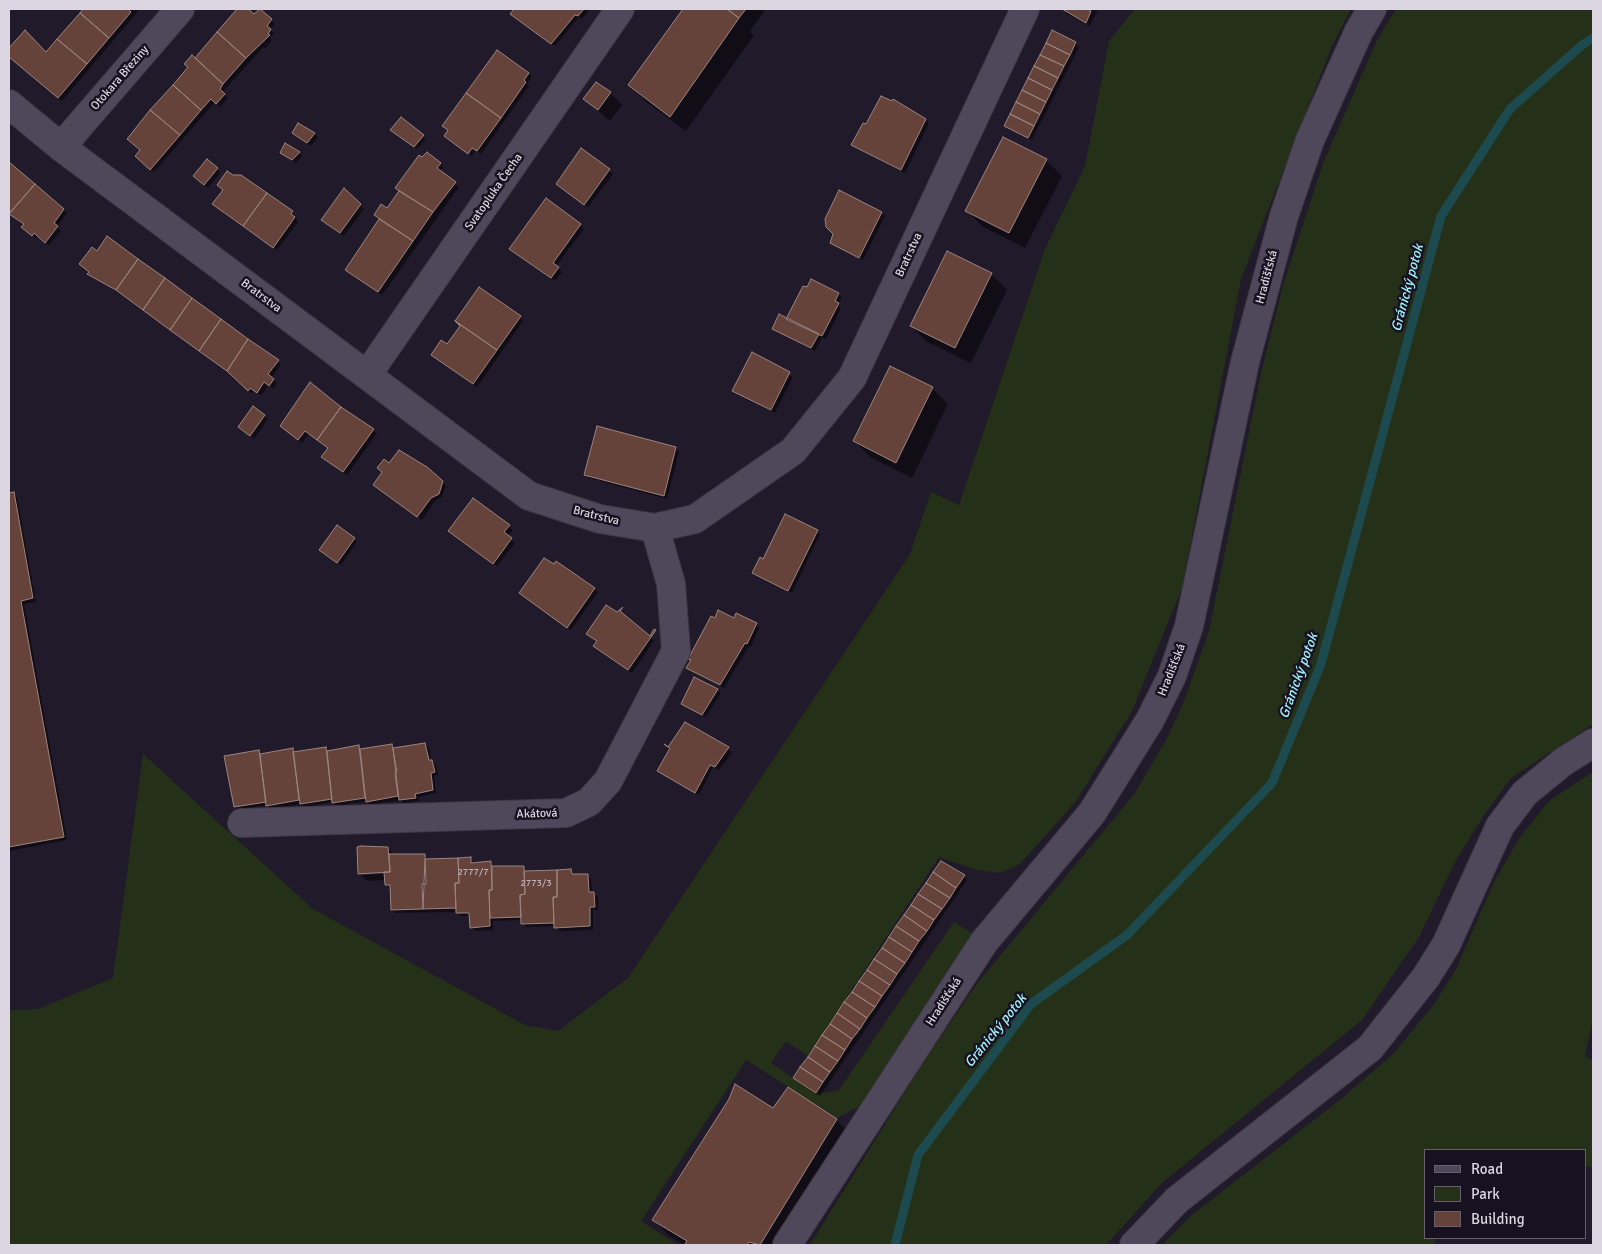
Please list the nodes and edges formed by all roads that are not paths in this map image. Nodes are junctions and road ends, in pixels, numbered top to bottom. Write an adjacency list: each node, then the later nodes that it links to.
1 (180, 9): 6 (street, Otokara Březiny)
2 (620, 9): 7 (street, Svatopluka Čecha)
3 (1025, 9): 8 (street, Bratrstva)
4 (1372, 9): 11 (street, Hradišťská)
5 (9, 104): 6 (street, Bratrstva)
6 (61, 147): 7 (street, Bratrstva)
7 (367, 375): 8 (street, Bratrstva)
8 (655, 528): 10 (street, Akátová)
9 (1593, 743): 12 (street)
10 (242, 823)
11 (787, 1245)
12 (1134, 1245)

